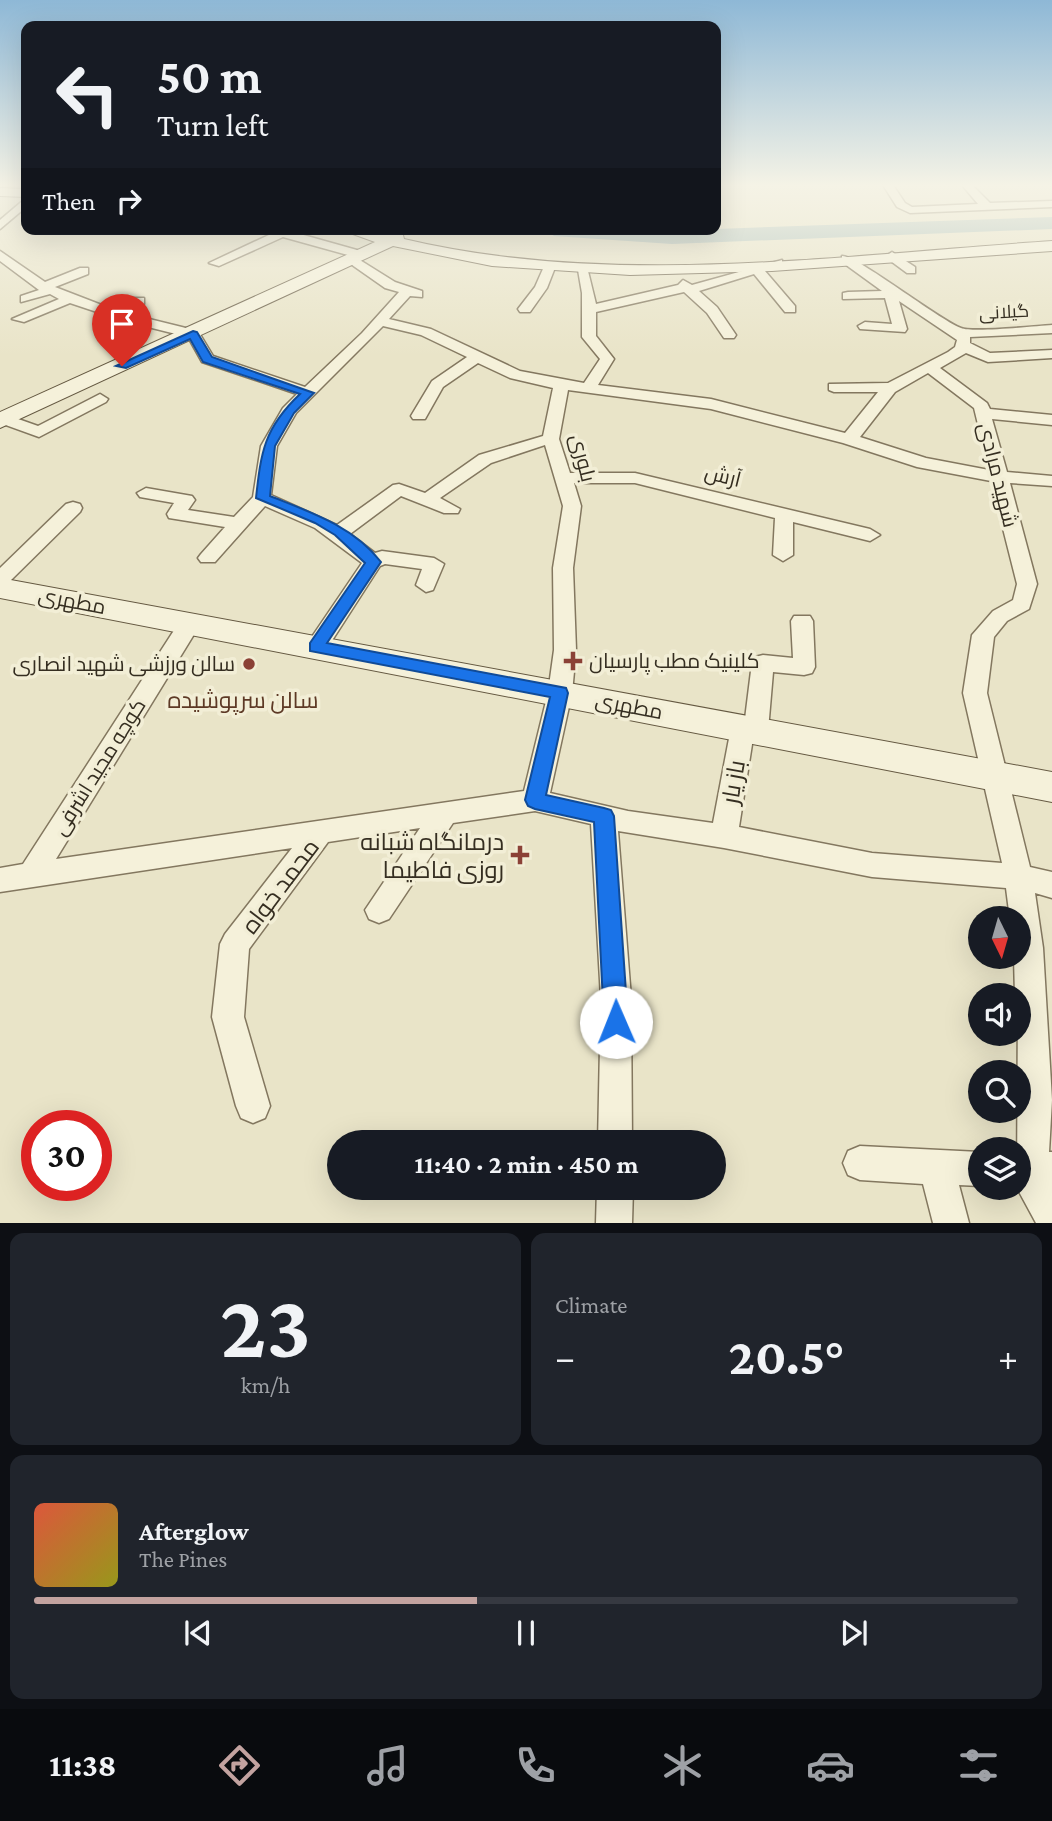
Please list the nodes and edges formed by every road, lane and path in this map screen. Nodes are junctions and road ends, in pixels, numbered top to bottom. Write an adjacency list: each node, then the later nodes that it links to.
1 (262, 242): 10 (street)
2 (309, 242): 8 (street)
3 (390, 242): 8 (main road)
4 (397, 242): 12 (main road)
5 (1052, 246): 6 (main road)
6 (892, 256): 9 (main road); 17 (street)
7 (1, 258): 15 (street)
8 (356, 258): 33 (street); 37 (main road)
9 (846, 259): 11 (main road); 22 (street)
10 (215, 263)
11 (778, 263): 14 (main road); 16 (street)
12 (550, 265): 13 (main road); 27 (street)
13 (581, 267): 14 (main road); 29 (street)
14 (667, 268): 21 (street)
15 (19, 269): 19 (street); 20 (street)
16 (757, 270): 21 (street); 28 (street)
17 (911, 270)
18 (84, 271): 20 (street)
19 (0, 277)
20 (47, 288): 24 (street); 25 (street)
21 (689, 289): 29 (street); 38 (street)
22 (893, 294): 23 (street); 34 (street); 39 (street)
23 (848, 296)
24 (72, 298): 30 (street); 32 (street)
25 (26, 299)
26 (139, 301): 30 (street)
27 (526, 309)
28 (790, 309)
29 (588, 310): 46 (street)
30 (113, 313): 31 (street)
31 (135, 319): 36 (street); 37 (street)
32 (19, 320)
33 (379, 321): 42 (street); 49 (street)
34 (865, 326)
35 (1052, 329): 39 (street, گیلانی)
36 (102, 334)
37 (193, 334): 49 (street); 53 (main road)
38 (729, 335)
39 (961, 339): 41 (street); 43 (street)
40 (1052, 354): 41 (street)
41 (1019, 356): 44 (street)
42 (477, 357): 45 (street); 52 (street)
43 (929, 367): 48 (street); 51 (street, شهید مرادی)
44 (1034, 370)
45 (561, 384): 46 (street); 55 (street, بلوری)
46 (589, 387): 56 (street)
47 (834, 387): 48 (street)
48 (892, 388): 56 (street)
49 (308, 393): 61 (street)
50 (100, 399): 53 (street)
51 (982, 413): 54 (street); 57 (street, شهید مرادی)
52 (419, 416)
53 (2, 420)
54 (1052, 421)
55 (551, 439): 58 (street, بلوری); 62 (street)
56 (849, 439): 57 (street)
57 (999, 477): 59 (street); 80 (street, شهید مرادی)
58 (563, 478): 65 (street, آرش); 78 (street, بلوری)
59 (1052, 481)
60 (146, 493): 66 (street)
61 (262, 498): 66 (street); 67 (street)
62 (429, 498): 64 (street); 67 (street)
63 (73, 508): 72 (street)
64 (451, 509)
65 (784, 514): 68 (street, آرش); 69 (street)
66 (239, 524): 70 (street)
67 (340, 532): 71 (street)
68 (870, 535)
69 (783, 555)
70 (208, 558)
71 (373, 562): 73 (street); 77 (street)
72 (0, 579)
73 (426, 585)
74 (0, 587): 76 (main road, مطهری)
75 (802, 621): 79 (street, باز یار)
76 (190, 623): 77 (main road, مطهری); 87 (street, کوچه مجید اشرفی)
77 (316, 647): 78 (main road, مطهری)
78 (560, 693): 79 (main road, مطهری); 82 (street, بلوری)
79 (749, 729): 80 (main road, مطهری); 86 (street, باز یار)
80 (995, 776): 81 (main road, مطهری); 88 (street, شهید مرادی)
81 (1052, 787)
82 (535, 800): 83 (street); 84 (street)
83 (445, 813): 85 (street); 91 (street)
84 (604, 816): 86 (street); 93 (street)
85 (322, 830): 87 (street); 92 (street, محمد خواه)
86 (724, 835): 88 (street)
87 (31, 876): 89 (street)
88 (1019, 877): 90 (street); 97 (street, شهید مرادی)
89 (0, 880)
90 (1052, 885)
91 (379, 910)
92 (253, 1106)
93 (615, 1130)
94 (860, 1163): 95 (street)
95 (936, 1167): 96 (street); 101 (street)
96 (968, 1168)
97 (1032, 1170): 99 (street)
98 (615, 1200): 100 (street)
99 (1052, 1215)
100 (614, 1223)
101 (951, 1223)

